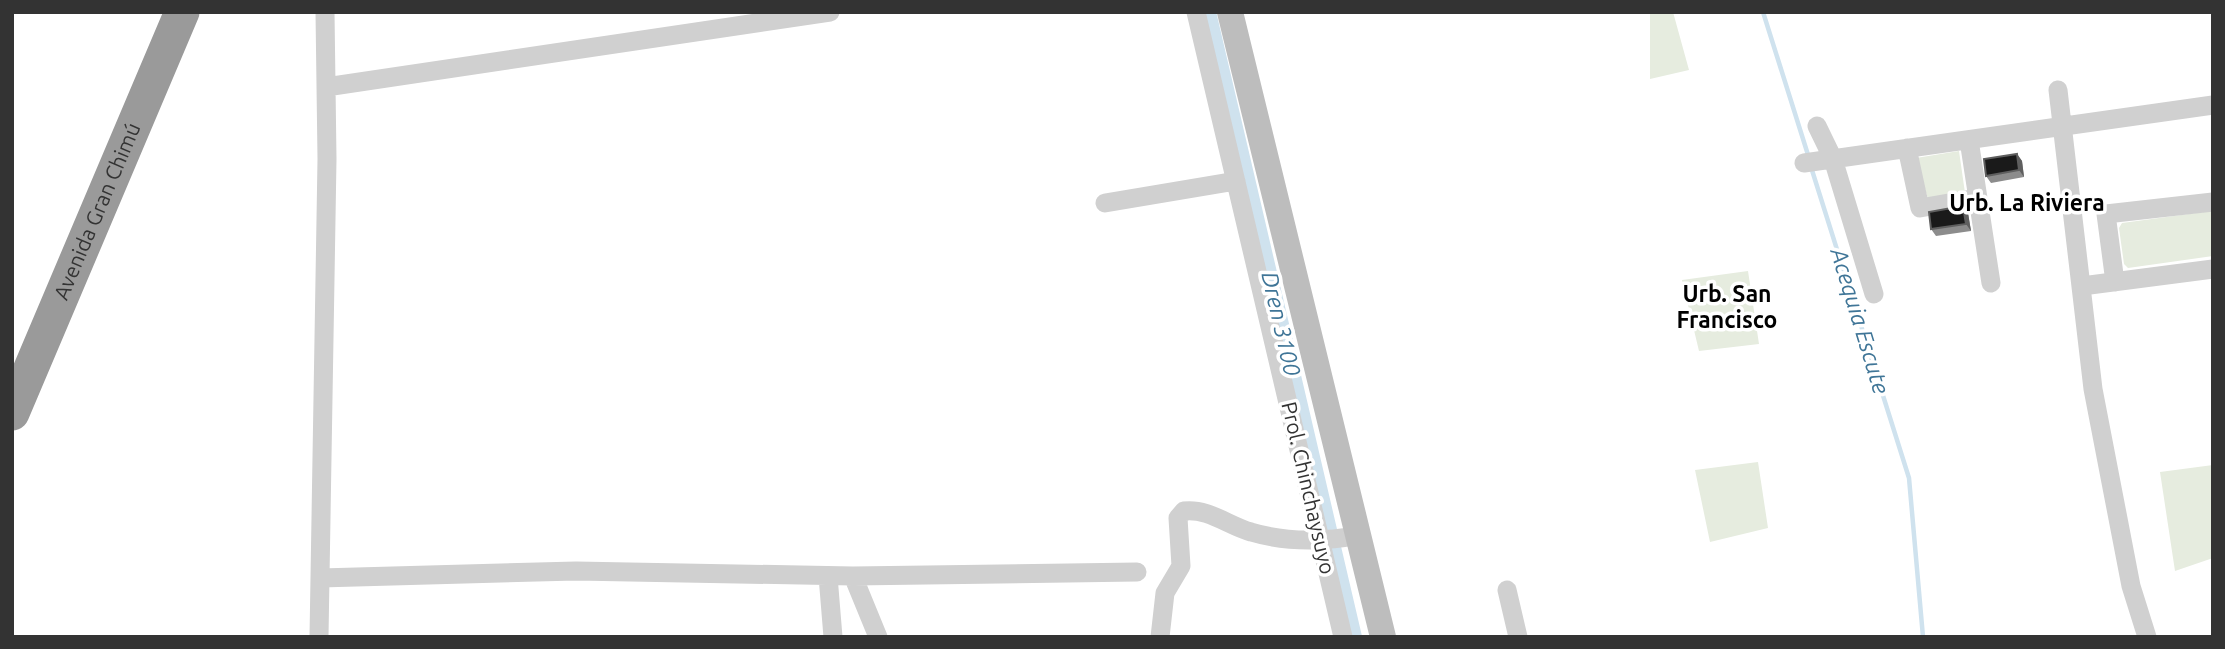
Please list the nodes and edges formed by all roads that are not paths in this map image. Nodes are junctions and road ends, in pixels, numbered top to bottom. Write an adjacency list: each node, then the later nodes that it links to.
1 (164, 12): 24 (highway, Avenida Gran Chimú)
2 (182, 12): 25 (highway, Avenida Gran Chimú)
3 (325, 12): 7 (street)
4 (830, 12): 7 (street)
5 (1196, 12): 15 (street, Prol. Chinchaysuyo)
6 (1230, 12): 26 (street)
7 (326, 87): 30 (street)
8 (2059, 90): 10 (street)
9 (2213, 105): 10 (street)
10 (2062, 124): 12 (street); 22 (street)
11 (1817, 125): 14 (street)
12 (1969, 140): 13 (street); 16 (street)
13 (1907, 148): 14 (street); 16 (street)
14 (1818, 161): 23 (street)
15 (1236, 181): 18 (street); 26 (street, Prol. Chinchaysuyo)
16 (1978, 198): 21 (street)
17 (2213, 202): 20 (street)
18 (1105, 203)
19 (2213, 268): 20 (street)
20 (2115, 282): 22 (street)
21 (1991, 283)
22 (2082, 286): 39 (street)
23 (1874, 294)
24 (12, 370)
25 (12, 412)
26 (1338, 539): 35 (street); 36 (street, Prol. Chinchaysuyo); 37 (street)
27 (1137, 572): 29 (street)
28 (828, 576): 29 (street); 30 (street); 33 (street)
29 (853, 576): 34 (street)
30 (320, 578): 32 (street)
31 (1507, 590): 38 (street)
32 (319, 637)
33 (833, 637)
34 (878, 637)
35 (1160, 637)
36 (1343, 637)
37 (1383, 637)
38 (1518, 637)
39 (2147, 637)

